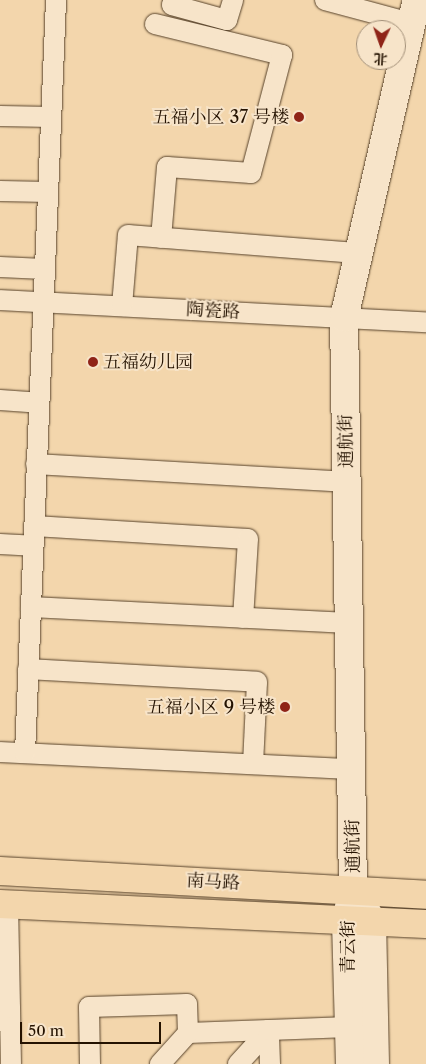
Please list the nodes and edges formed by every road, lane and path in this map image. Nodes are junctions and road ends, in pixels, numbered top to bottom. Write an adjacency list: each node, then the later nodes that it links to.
1 (56, 0): 8 (street)
2 (174, 0): 3 (street)
3 (233, 0)
4 (325, 0): 5 (street)
5 (414, 12): 12 (main road, 通航街)
6 (155, 24): 11 (street)
7 (0, 116): 8 (street)
8 (51, 117): 10 (street)
9 (0, 191): 10 (street)
10 (48, 192): 14 (street)
11 (161, 238): 12 (street); 17 (street)
12 (359, 253): 18 (main road, 通航街)
13 (0, 266): 14 (street)
14 (44, 269): 16 (street)
15 (0, 300): 16 (street, 陶瓷路)
16 (43, 302): 17 (street, 陶瓷路); 21 (street)
17 (122, 306): 18 (street, 陶瓷路)
18 (344, 318): 19 (street, 陶瓷路); 23 (main road, 通航街)
19 (426, 322)
20 (0, 400): 21 (street)
21 (39, 403): 22 (street)
22 (36, 464): 23 (street); 24 (street)
23 (347, 482): 28 (main road, 通航街)
24 (34, 536): 25 (street); 26 (street); 27 (street)
25 (0, 544)
26 (31, 607): 27 (street); 29 (street)
27 (243, 618): 28 (street)
28 (349, 623): 33 (main road, 通航街)
29 (28, 669): 31 (street); 32 (street)
30 (0, 752): 31 (street)
31 (25, 753): 32 (street)
32 (253, 764): 33 (street)
33 (352, 769): 35 (main road, 通航街)
34 (0, 871): 35 (main road, 南马路)
35 (353, 890): 36 (main road, 南马路); 38 (main road, 青云街)
36 (426, 895)
37 (4, 904): 38 (main road, 南马路); 40 (street)
38 (359, 920): 39 (main road, 南马路); 42 (main road, 青云街); 51 (main road, 青云街)
39 (426, 924)
40 (4, 945): 41 (street)
41 (5, 1015): 45 (street)
42 (349, 1028): 43 (street); 50 (main road, 青云街)
43 (268, 1030): 44 (street); 48 (street); 49 (street)
44 (188, 1033): 46 (street); 47 (street)
45 (11, 1064)
46 (90, 1064)
47 (160, 1064)
48 (238, 1064)
49 (270, 1064)
50 (350, 1064)
51 (375, 1064)

